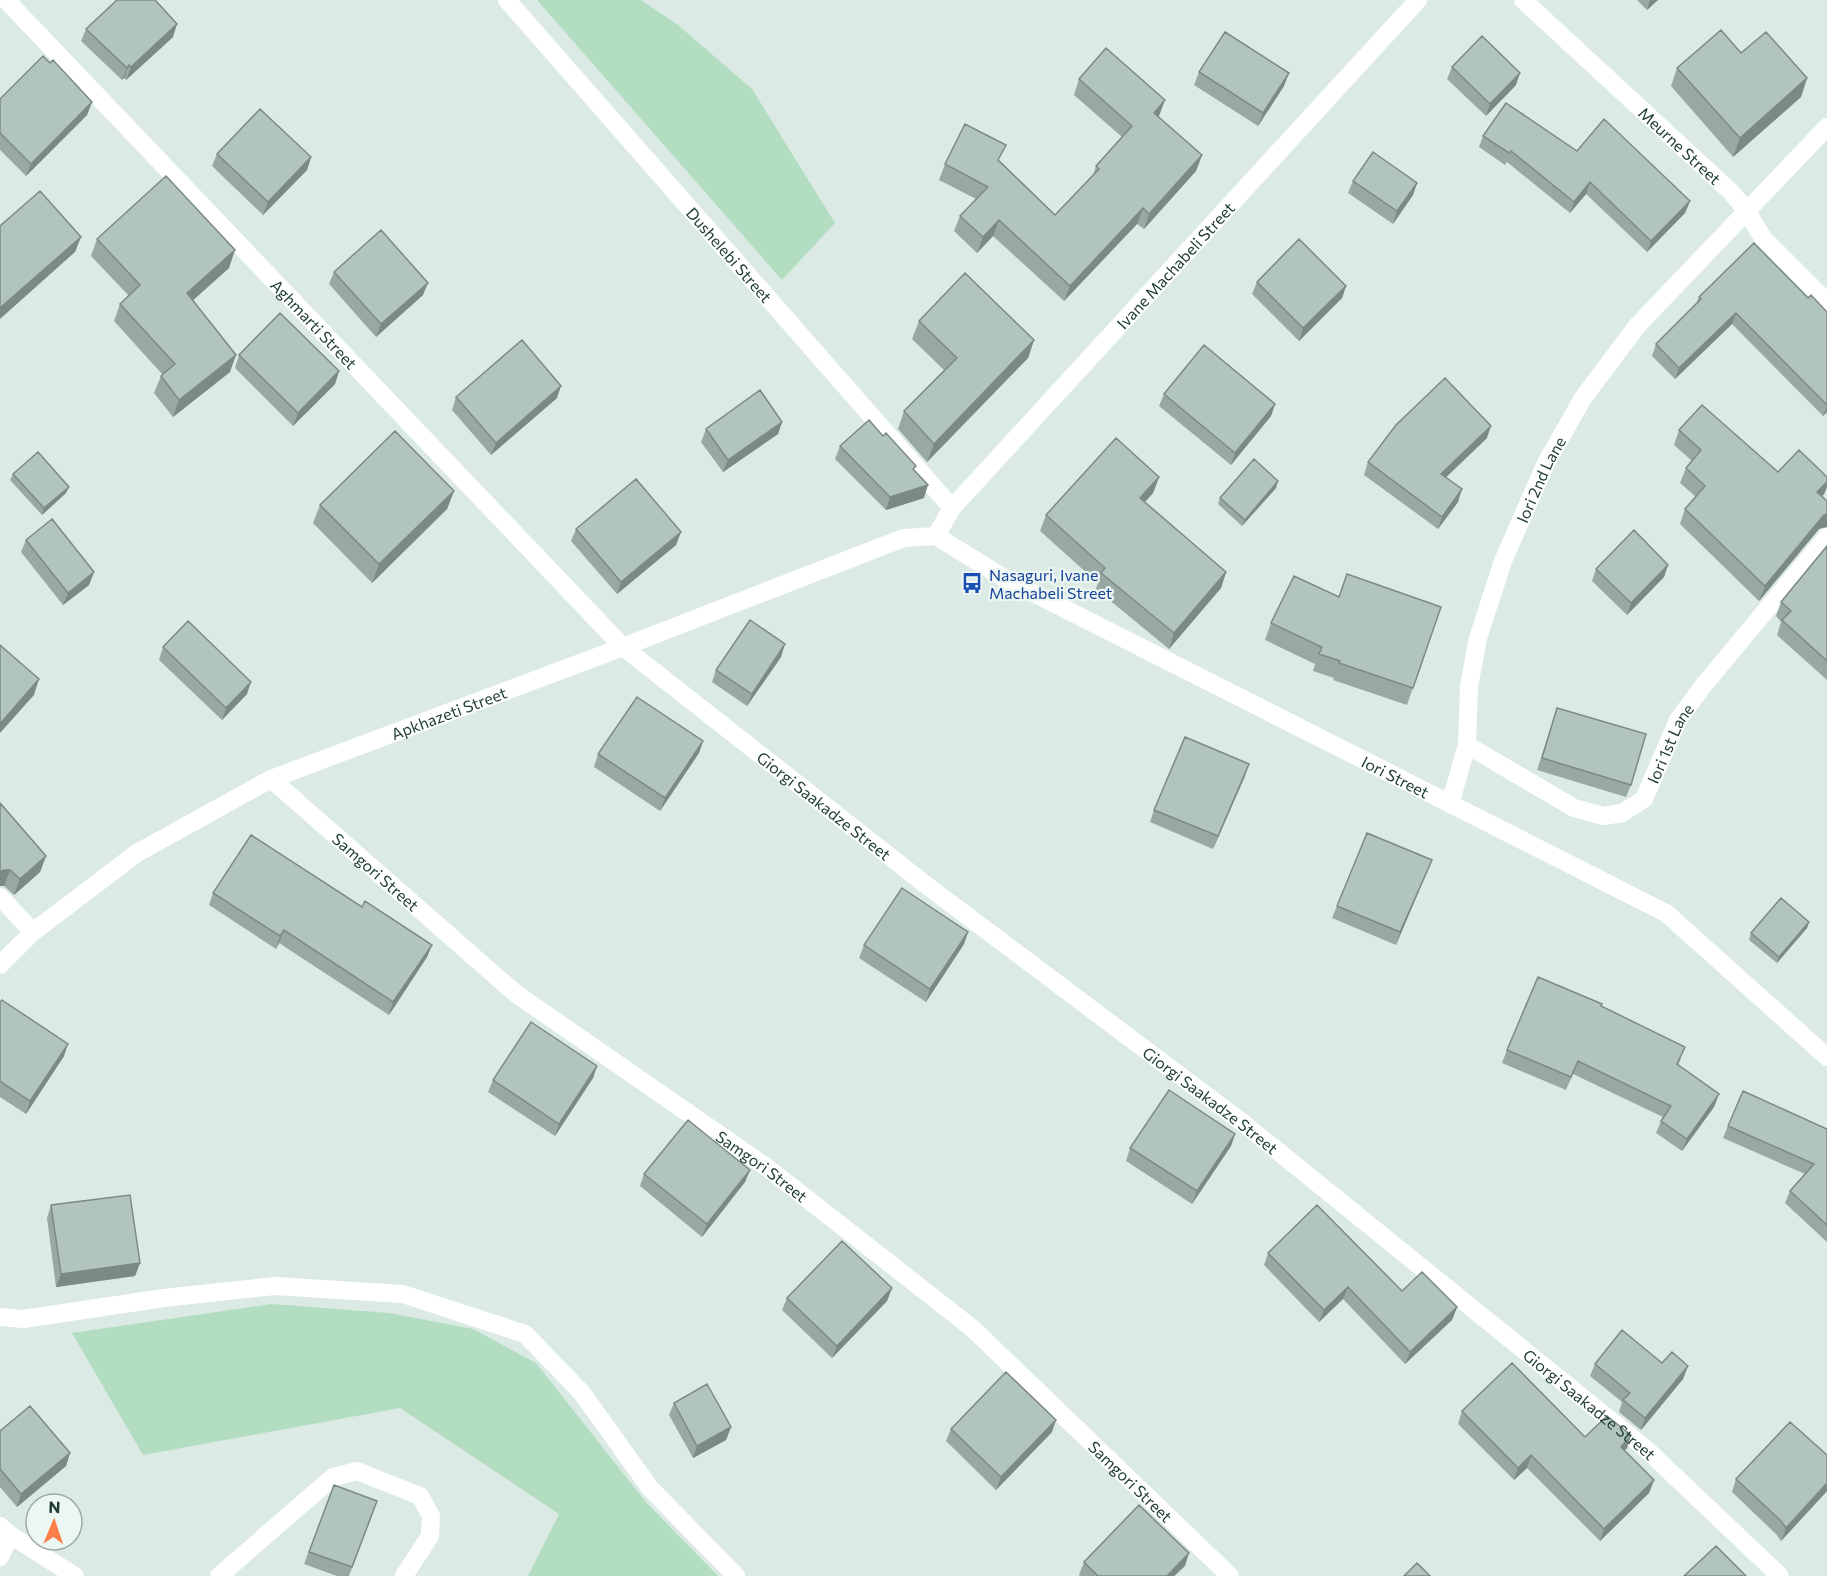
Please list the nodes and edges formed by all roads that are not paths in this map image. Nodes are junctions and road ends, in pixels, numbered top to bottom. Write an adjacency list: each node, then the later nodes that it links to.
1 (6, 0): 11 (street, Aghmarti Street)
2 (507, 0): 8 (street, Dushelebi Street)
3 (1418, 0): 8 (street, Ivane Machabeli Street)
4 (1523, 0): 6 (street, Meurne Street)
5 (1827, 127): 6 (street, Iori 2nd Lane)
6 (1746, 210): 7 (street, Meurne Street); 12 (street, Iori 2nd Lane)
7 (1827, 302)
8 (952, 508): 9 (street, Ivane Machabeli Street)
9 (936, 536): 11 (street, Apkhazeti Street); 14 (street, Iori Street)
10 (1827, 537): 12 (street, Iori 1st Lane)
11 (623, 647): 13 (street, Apkhazeti Street); 27 (street, Giorgi Saakadze Street)
12 (1467, 745): 14 (street, Iori 2nd Lane)
13 (271, 779): 16 (street, Apkhazeti Street); 26 (street, Samgori Street)
14 (1450, 804): 18 (street, Iori Street)
15 (0, 897): 16 (street)
16 (33, 932): 17 (street, Apkhazeti Street)
17 (0, 965)
18 (1827, 1057)
19 (0, 1317): 25 (street)
20 (5, 1530): 21 (street); 22 (street)
21 (0, 1557)
22 (75, 1576)
23 (219, 1576): 24 (street)
24 (404, 1576)
25 (736, 1576)
26 (1230, 1576)
27 (1779, 1576)

